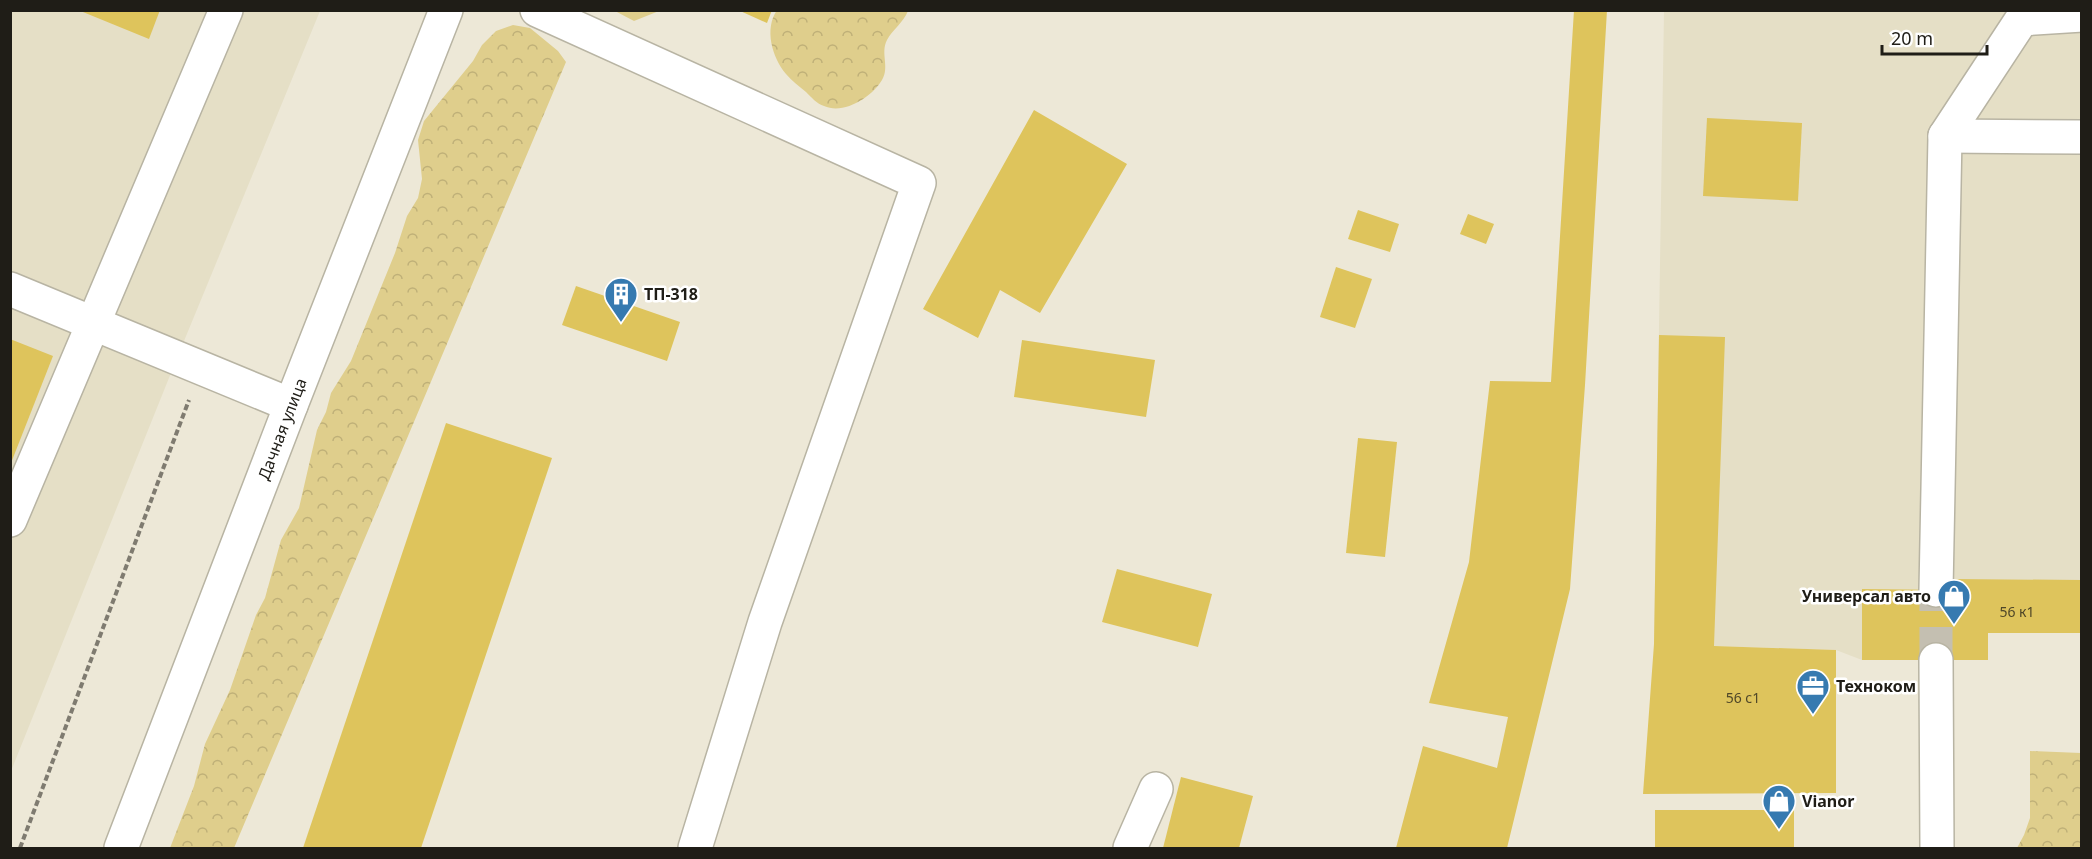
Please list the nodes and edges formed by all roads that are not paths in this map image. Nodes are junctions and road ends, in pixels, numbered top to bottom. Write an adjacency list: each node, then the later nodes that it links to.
1 (226, 10): 8 (street)
2 (446, 10): 9 (street, Дачная улица)
3 (537, 10): 15 (street)
4 (2082, 15): 5 (street)
5 (1945, 135): 6 (street); 11 (street)
6 (2082, 137)
7 (10, 289): 8 (street)
8 (92, 323): 9 (street); 10 (street)
9 (291, 405): 14 (street, Дачная улица)
10 (10, 520)
11 (1936, 590)
12 (1936, 660): 17 (street)
13 (1156, 789): 16 (street)
14 (121, 849)
15 (695, 849)
16 (1130, 849)
17 (1936, 849)

